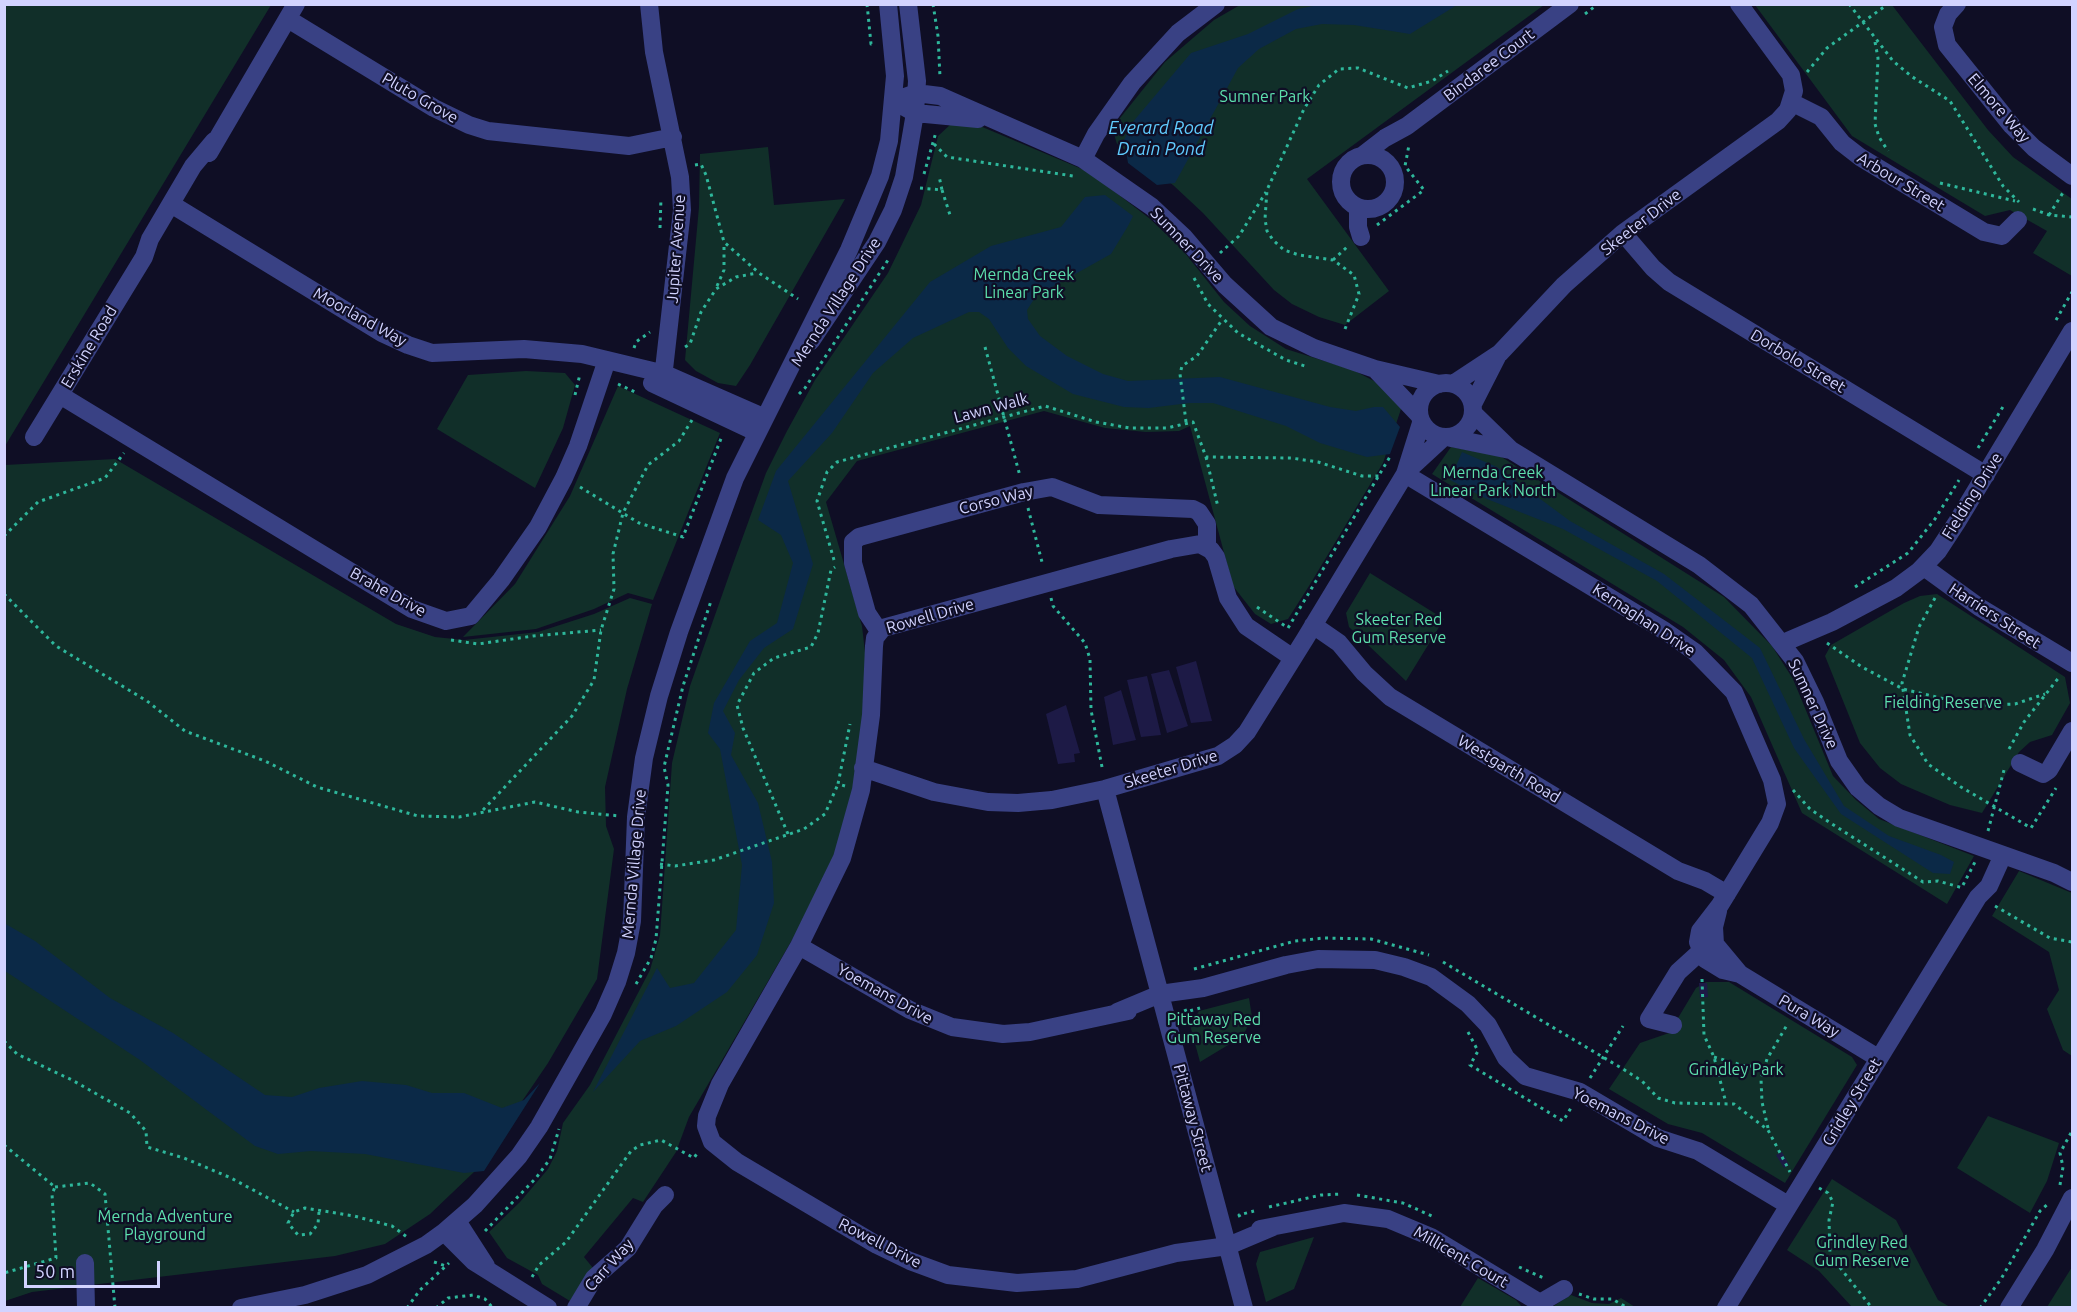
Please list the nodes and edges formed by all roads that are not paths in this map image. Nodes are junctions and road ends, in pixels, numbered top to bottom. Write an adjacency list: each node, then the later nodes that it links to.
1 (649, 4): 15 (street, Jupiter Avenue)
2 (888, 4): 10 (street, Mernda Village Drive)
3 (908, 4): 9 (street, Mernda Village Drive)
4 (1216, 4): 17 (street)
5 (1739, 4): 11 (street)
6 (1957, 4): 19 (street, Elmore Way)
7 (1575, 11): 14 (street, Bindaree Court)
8 (292, 12): 15 (street, Pluto Grove); 20 (street, Erskine Road)
9 (916, 93): 10 (street); 12 (street, Mernda Village Drive); 13 (street, Sumner Drive)
10 (894, 101): 12 (street); 31 (street, Mernda Village Drive)
11 (1791, 102): 22 (street, Arbour Street); 23 (street, Skeeter Drive)
12 (915, 113): 13 (street, Sumner Drive); 31 (street, Mernda Village Drive)
13 (998, 121): 17 (street, Sumner Drive)
14 (1408, 135): 16 (street, Bindaree Court); 18 (street, Bindaree Court)
15 (673, 137): 29 (street, Jupiter Avenue)
16 (1363, 155): 18 (street); 21 (street, Bindaree Court)
17 (1080, 168): 28 (street, Sumner Drive)
18 (1392, 168): 21 (street, Bindaree Court)
19 (2070, 181)
20 (175, 206): 27 (street, Moorland Way); 32 (street, Erskine Road)
21 (1358, 208): 24 (street)
22 (2017, 210)
23 (1623, 233): 26 (street, Skeeter Drive); 40 (street, Dorbolo Street)
24 (1361, 237)
25 (2073, 332): 40 (street, Fielding Drive)
26 (1500, 352): 30 (street, Skeeter Drive); 33 (street, Skeeter Drive)
27 (607, 360): 29 (street, Moorland Way); 32 (street, Brahe Drive)
28 (1375, 369): 30 (street, Sumner Drive); 34 (street, Sumner Drive)
29 (664, 381): 35 (street, Moorland Way)
30 (1446, 384): 33 (street); 34 (street)
31 (787, 393): 35 (street, Mernda Village Drive)
32 (60, 395): 36 (street, Erskine Road)
33 (1473, 409): 37 (street); 38 (street, Sumner Drive)
34 (1420, 419): 37 (street); 39 (street, Skeeter Drive)
35 (759, 425): 63 (street, Mernda Village Drive)
36 (34, 437)
37 (1447, 438): 38 (street, Sumner Drive); 39 (street, Skeeter Drive)
38 (1512, 450): 45 (street, Sumner Drive)
39 (1405, 474): 43 (street, Skeeter Drive); 54 (street, Kernaghan Drive)
40 (1986, 475): 42 (street, Fielding Drive)
41 (1207, 546): 44 (street, Rowell Drive); 44 (street, Corso Way); 46 (street)
42 (1924, 567): 45 (street, Fielding Drive); 47 (street, Harriers Street)
43 (1310, 630): 46 (street, Skeeter Drive); 54 (street, Westgarth Road)
44 (879, 631): 50 (street, Rowell Drive)
45 (1786, 648): 52 (street, Sumner Drive)
46 (1293, 658): 51 (street, Skeeter Drive)
47 (2071, 665)
48 (2073, 731): 49 (street)
49 (2020, 763)
50 (864, 768): 51 (street, Skeeter Drive); 55 (street, Rowell Drive)
51 (1105, 789): 57 (street, Pittaway Street)
52 (1995, 852): 53 (street, Sumner Drive); 59 (street, Gridley Street)
53 (2073, 882)
54 (1723, 899): 56 (street, Kernaghan Drive)
55 (799, 946): 57 (street, Yoemans Drive); 64 (street, Rowell Drive)
56 (1708, 952): 58 (street); 59 (street, Pura Way)
57 (1162, 1000): 62 (street, Yoemans Drive); 64 (street, Pittaway Street)
58 (1672, 1025)
59 (1878, 1058): 62 (street, Gridley Street)
60 (665, 1195): 71 (street, Carr Way)
61 (2064, 1195): 74 (street)
62 (1788, 1205): 73 (street, Gridley Street)
63 (450, 1227): 69 (street, Mernda Village Drive); 70 (street)
64 (1226, 1240): 67 (street, Millicent Court); 72 (street, Pittaway Street)
65 (85, 1263): 68 (street)
66 (1564, 1289): 67 (street, Millicent Court)
67 (1539, 1305)
68 (86, 1308)
69 (241, 1308)
70 (548, 1308)
71 (576, 1308)
72 (1244, 1308)
73 (1726, 1308)
74 (2009, 1308)

